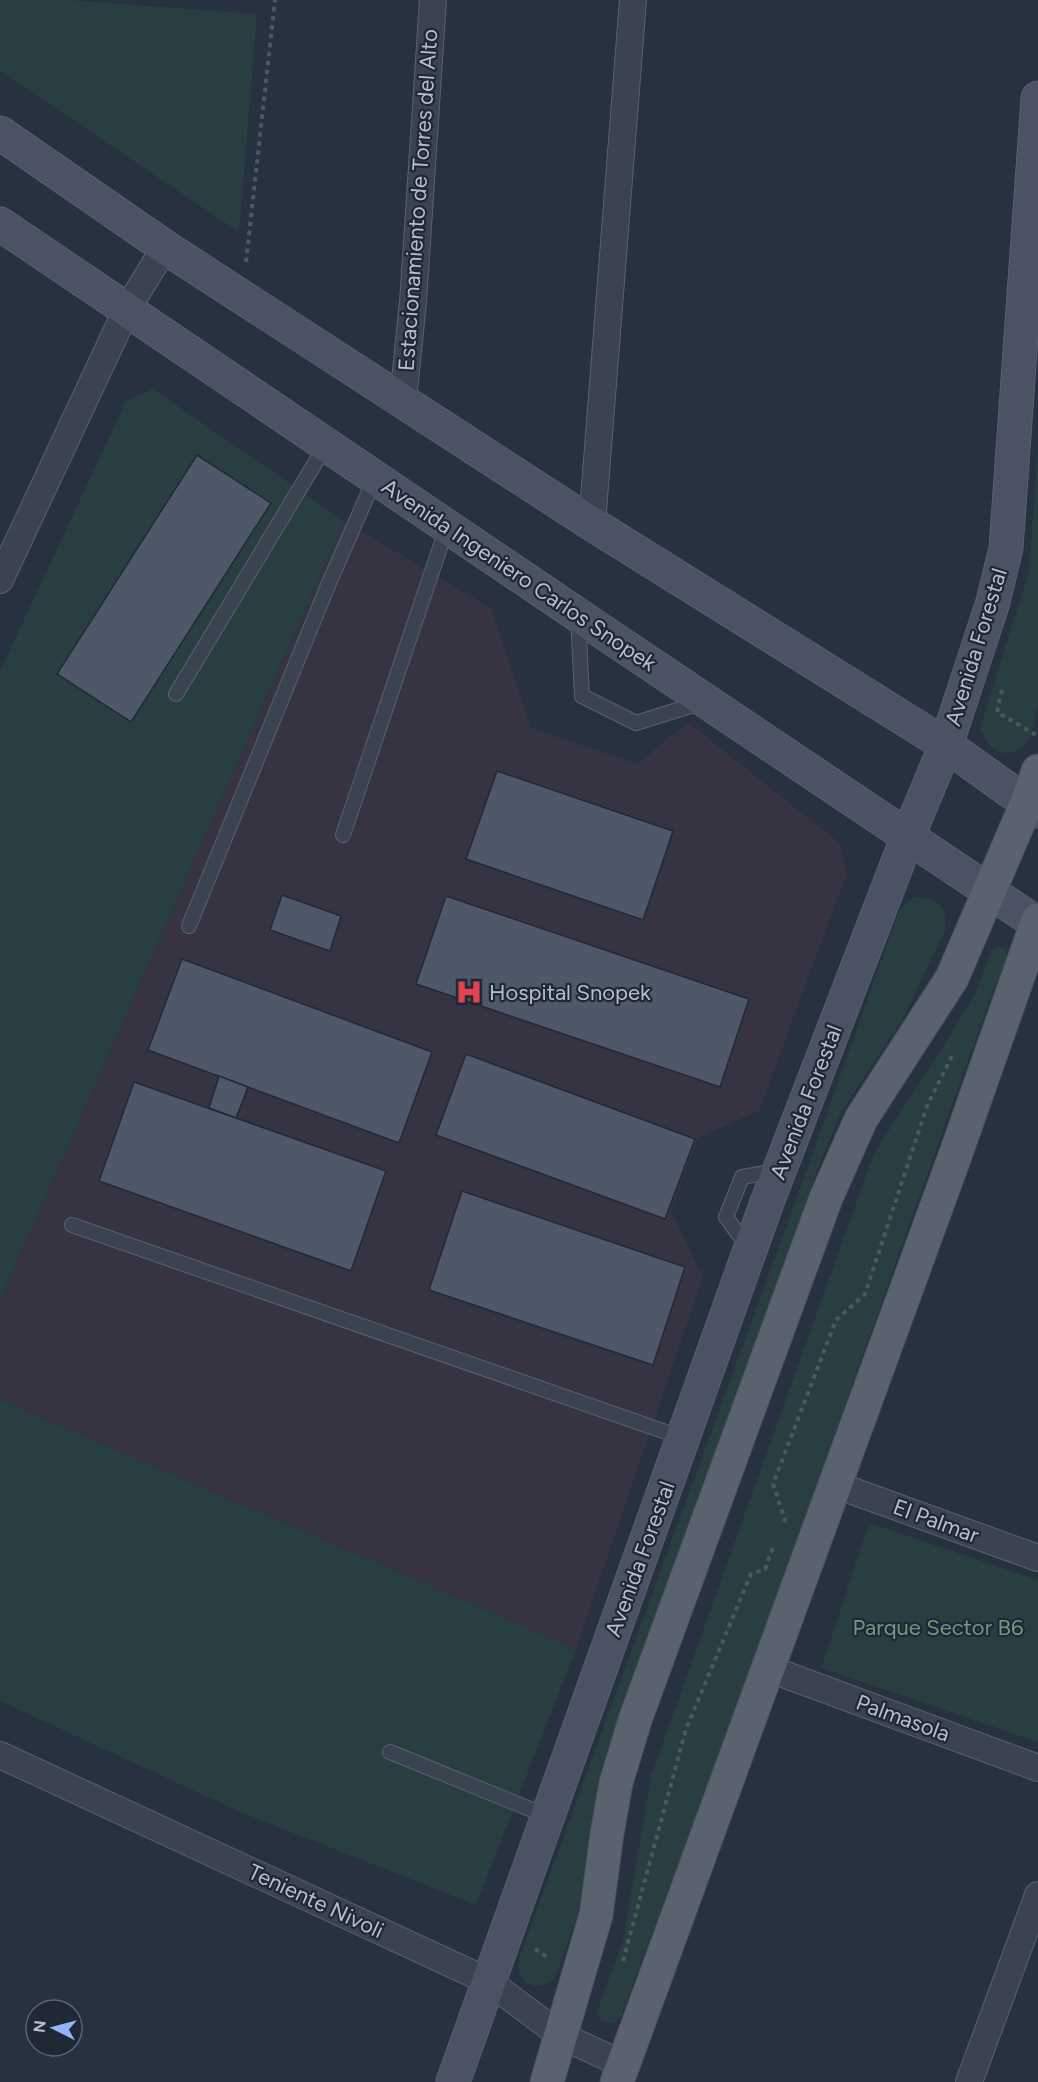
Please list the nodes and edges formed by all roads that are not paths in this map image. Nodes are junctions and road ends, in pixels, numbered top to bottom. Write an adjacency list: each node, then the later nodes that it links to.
1 (433, 0): 8 (street, Estacionamiento de Torres del Alto)
2 (633, 0): 11 (street)
3 (1038, 98): 17 (street, Avenida Forestal)
4 (0, 133): 6 (street)
5 (0, 225): 7 (street, Avenida Ingeniero Carlos Snopek)
6 (165, 247): 7 (street); 8 (street)
7 (126, 311): 9 (street, Avenida Ingeniero Carlos Snopek); 13 (street)
8 (403, 400): 11 (street)
9 (326, 445): 10 (street, Avenida Ingeniero Carlos Snopek); 15 (lane)
10 (375, 478): 12 (street, Avenida Ingeniero Carlos Snopek); 24 (lane)
11 (592, 524): 17 (street)
12 (447, 527): 14 (street, Avenida Ingeniero Carlos Snopek); 20 (lane)
13 (0, 580)
14 (578, 615): 16 (street, Avenida Ingeniero Carlos Snopek); 16 (lane)
15 (176, 694)
16 (706, 701): 21 (street, Avenida Ingeniero Carlos Snopek)
17 (946, 746): 19 (street); 21 (street, Avenida Forestal)
18 (1038, 771): 19 (main road)
19 (1033, 807): 22 (main road)
20 (343, 835)
21 (908, 837): 22 (street, Avenida Ingeniero Carlos Snopek); 26 (street, Avenida Forestal)
22 (988, 891): 23 (street, Avenida Ingeniero Carlos Snopek); 36 (main road)
23 (1038, 922): 27 (main road)
24 (189, 926)
25 (72, 1225): 26 (lane)
26 (683, 1438): 33 (street, Avenida Forestal)
27 (834, 1484): 28 (street, El Palmar); 29 (main road)
28 (1038, 1558)
29 (767, 1668): 32 (street, Palmasola); 37 (main road)
30 (390, 1752): 33 (lane)
31 (0, 1755): 35 (street, Teniente Nivoli)
32 (1038, 1768)
33 (547, 1816): 35 (street, Avenida Forestal)
34 (1038, 1895): 40 (street)
35 (488, 1981): 36 (street, Teniente Nivoli); 38 (street, Avenida Forestal)
36 (560, 2035): 37 (street, Teniente Nivoli); 39 (main road)
37 (619, 2073)
38 (453, 2082)
39 (547, 2082)
40 (969, 2082)

